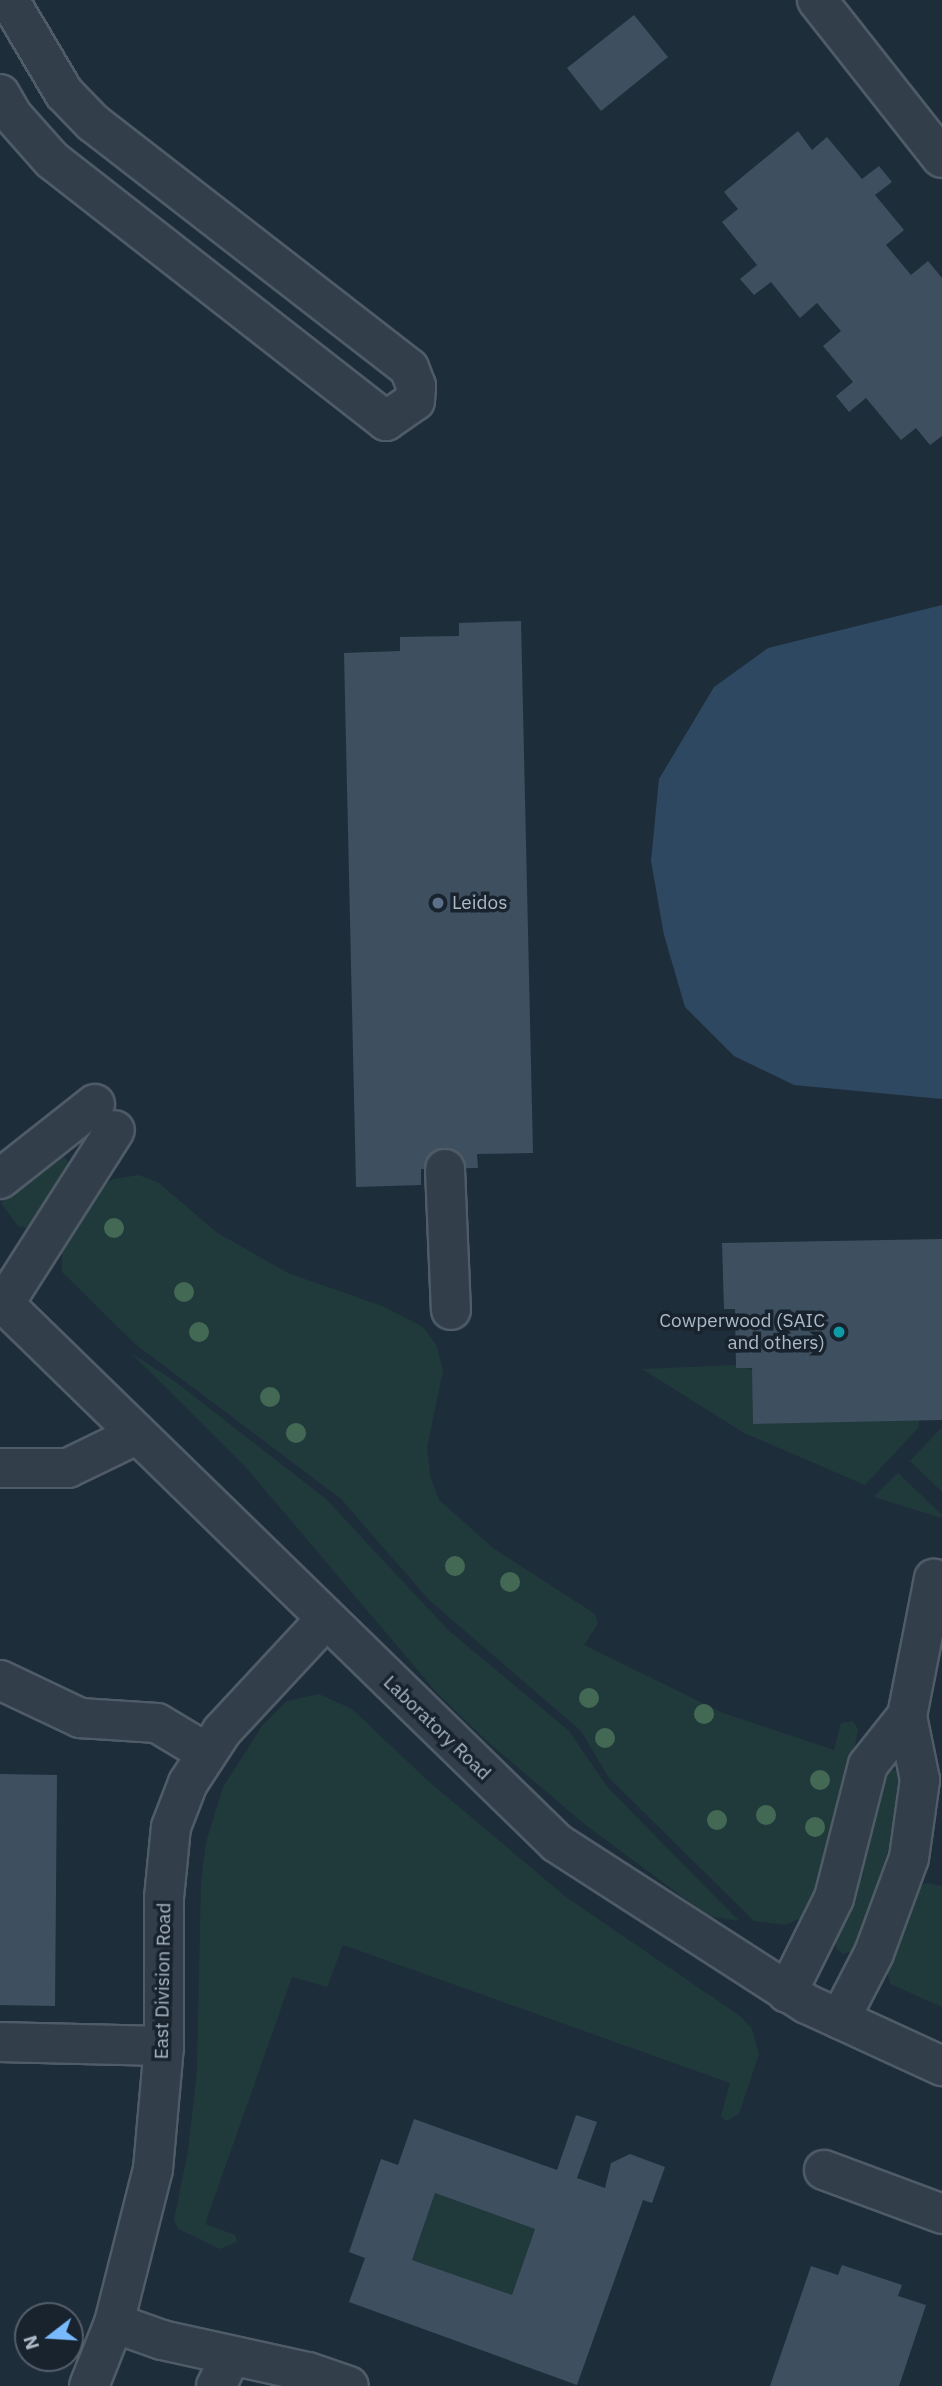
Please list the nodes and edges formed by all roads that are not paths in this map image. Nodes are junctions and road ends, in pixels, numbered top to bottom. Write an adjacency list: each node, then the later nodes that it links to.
1 (9, 0): 3 (street)
2 (817, 0): 4 (street)
3 (0, 94)
4 (942, 158)
5 (445, 1169): 8 (street)
6 (0, 1179): 7 (street)
7 (2, 1302): 9 (street, Laboratory Road)
8 (451, 1310)
9 (136, 1435): 10 (street); 12 (street, Laboratory Road)
10 (0, 1468)
11 (934, 1579): 14 (street)
12 (325, 1620): 15 (street, East Division Road); 16 (street, Laboratory Road)
13 (0, 1680): 15 (street)
14 (907, 1716): 16 (street); 17 (street)
15 (208, 1754): 19 (street, East Division Road)
16 (788, 1993): 17 (street, Laboratory Road)
17 (840, 2019): 20 (street, Laboratory Road)
18 (0, 2042): 19 (street)
19 (164, 2046): 23 (street, East Division Road)
20 (942, 2066)
21 (824, 2170): 22 (street)
22 (942, 2214)
23 (114, 2323): 24 (street); 25 (street, East Division Road)
24 (223, 2371): 26 (street)
25 (89, 2386)
26 (349, 2386)

